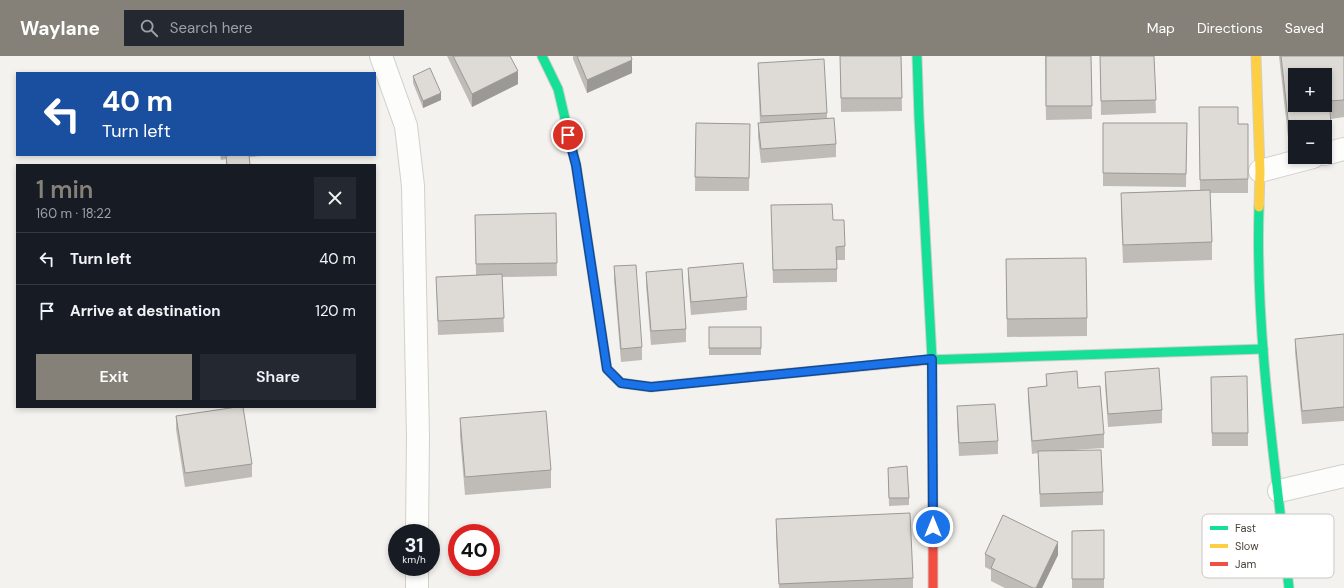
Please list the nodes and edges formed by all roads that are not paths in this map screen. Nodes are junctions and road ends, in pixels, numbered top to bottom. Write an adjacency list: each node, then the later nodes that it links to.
1 (381, 56): 14 (street)
2 (542, 56): 10 (street)
3 (917, 56): 10 (street)
4 (1256, 56): 8 (street)
5 (1344, 149): 6 (street)
6 (1332, 152)
7 (1288, 164): 8 (street)
8 (1260, 171): 9 (street)
9 (1263, 349): 10 (street); 12 (street)
10 (932, 359): 18 (street)
11 (1344, 476): 12 (street)
12 (1279, 491): 13 (street)
13 (1281, 514)
14 (417, 524)
15 (417, 576): 17 (street)
16 (1288, 578): 19 (street)
17 (417, 588)
18 (933, 588)
19 (1289, 588)

